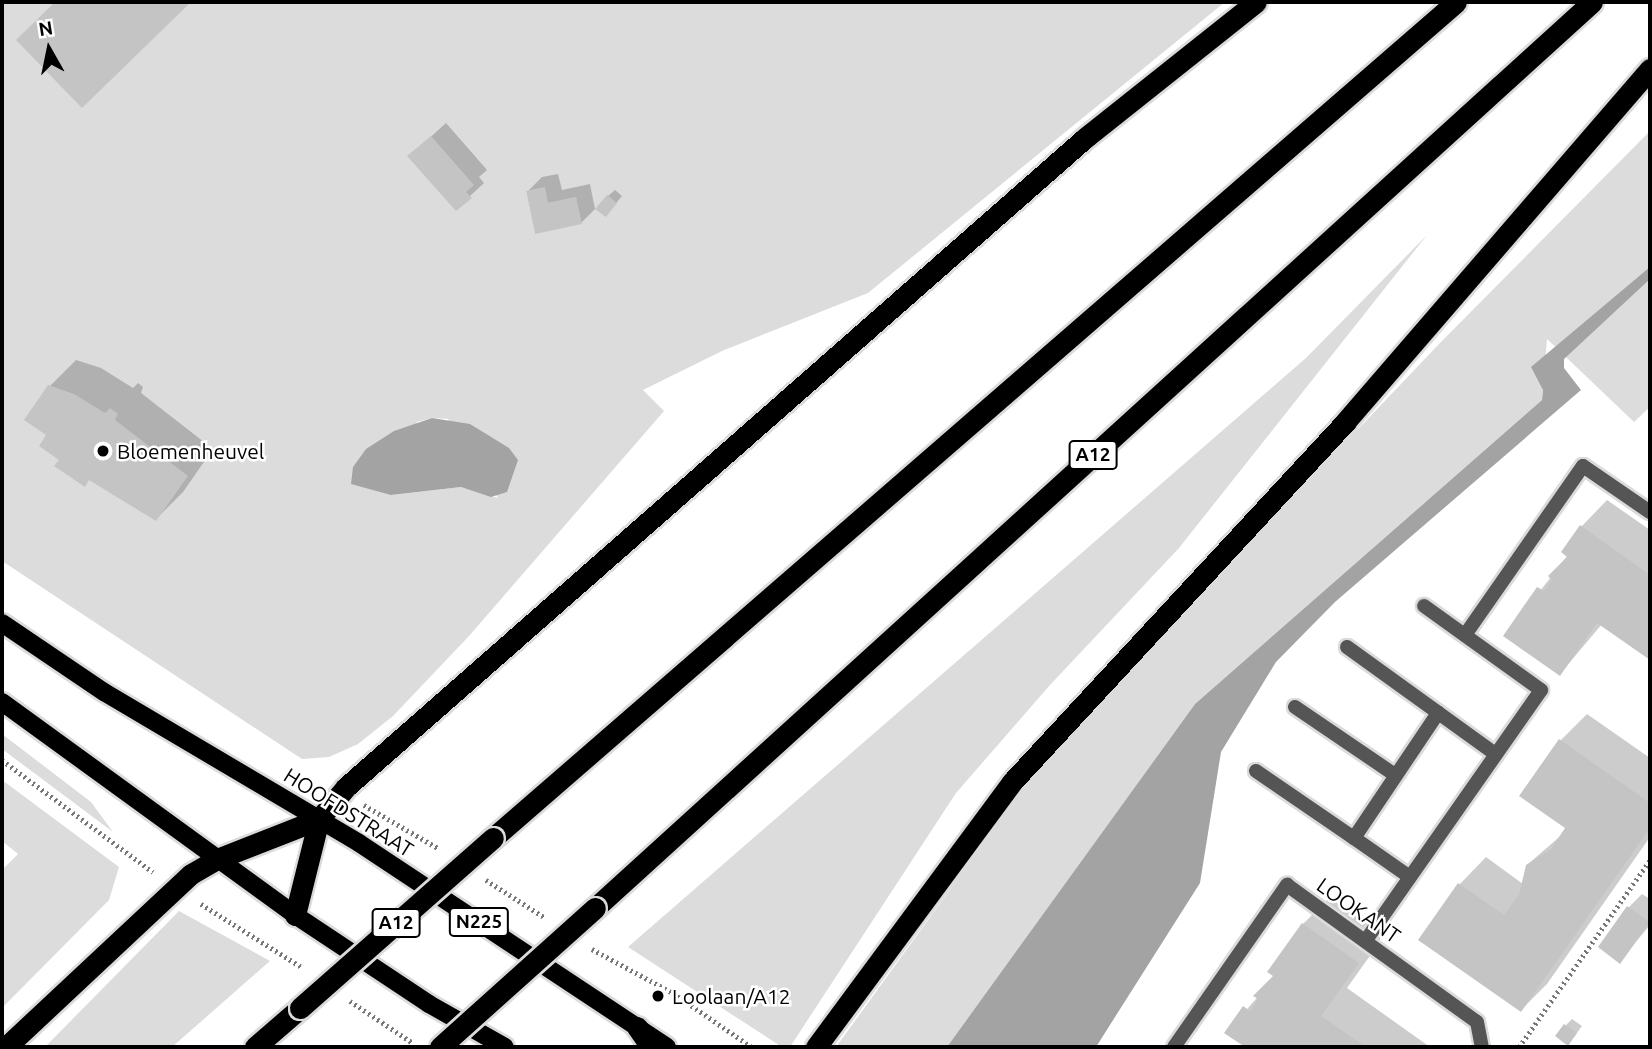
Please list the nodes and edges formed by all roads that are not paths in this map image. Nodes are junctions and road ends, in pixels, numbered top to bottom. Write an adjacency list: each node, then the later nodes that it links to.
1 (1256, 2): 16 (highway)
2 (1456, 2): 24 (highway, A12, bridge)
3 (1592, 2): 25 (highway, A12, bridge)
4 (1650, 69): 29 (highway)
5 (1650, 512): 8 (lane)
6 (1423, 606): 8 (lane)
7 (2, 622): 16 (main road, HOOFDSTRAAT)
8 (1465, 635): 13 (lane)
9 (1347, 647): 12 (lane)
10 (2, 702): 18 (main road)
11 (1295, 706): 15 (lane)
12 (1438, 713): 13 (lane); 15 (lane)
13 (1494, 753): 19 (lane)
14 (1255, 771): 17 (lane)
15 (1395, 775): 17 (lane)
16 (319, 819): 18 (highway); 20 (highway); 22 (main road, HOOFDSTRAAT / N225)
17 (1354, 838): 19 (lane)
18 (217, 859): 20 (main road); 23 (highway)
19 (1410, 877): 21 (lane)
20 (295, 915): 26 (main road)
21 (1366, 940): 30 (lane, LOOKANT); 31 (lane, LOOKANT)
22 (637, 1027): 27 (highway); 28 (main road, HOOFDSTRAAT / N225)
23 (6, 1047)
24 (255, 1047)
25 (440, 1047)
26 (505, 1047)
27 (650, 1047)
28 (667, 1047)
29 (816, 1047)
30 (1174, 1047)
31 (1482, 1047)

